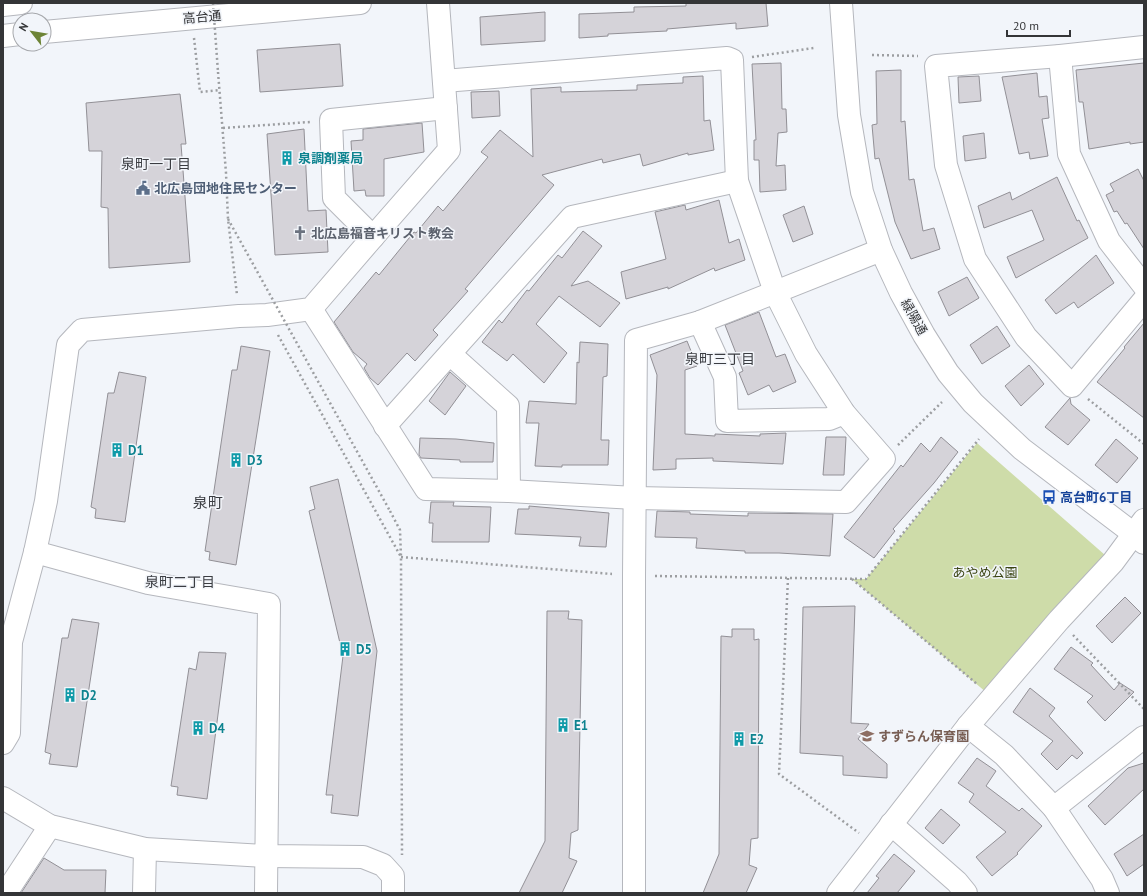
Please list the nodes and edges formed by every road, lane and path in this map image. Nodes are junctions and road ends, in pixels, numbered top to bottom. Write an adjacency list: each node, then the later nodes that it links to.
1 (21, 3): 6 (street)
2 (213, 3): 16 (path, bridge)
3 (360, 3): 7 (street, 高台通)
4 (438, 3): 15 (street)
5 (841, 3): 23 (street, 緑陽通)
6 (3, 5)
7 (192, 18): 8 (street, 高台通); 16 (path)
8 (52, 31)
9 (1144, 47): 12 (street)
10 (814, 48): 13 (path)
11 (872, 55): 14 (path)
12 (1060, 56): 14 (street); 25 (street)
13 (732, 60): 15 (street); 20 (street)
14 (936, 66): 32 (street)
15 (444, 81): 17 (street)
16 (220, 90): 19 (path)
17 (446, 108): 18 (street); 22 (street)
18 (331, 120): 19 (path); 22 (street)
19 (223, 128): 21 (path)
20 (737, 181): 26 (street); 31 (street)
21 (228, 219): 24 (path); 43 (path, bridge)
22 (373, 237): 28 (street)
23 (881, 250): 26 (street); 41 (street, 緑陽通)
24 (235, 282)
25 (1144, 286)
26 (775, 292): 30 (street); 34 (street)
27 (1144, 300): 32 (street)
28 (311, 309): 29 (street); 35 (street)
29 (267, 315): 42 (street); 43 (path)
30 (700, 322): 34 (street); 40 (street)
31 (450, 354): 35 (street); 39 (street)
32 (1072, 386): 37 (path)
33 (942, 402): 38 (path)
34 (844, 413): 38 (street)
35 (385, 426): 39 (street)
36 (984, 433): 46 (path)
37 (1144, 444)
38 (884, 459): 40 (street)
39 (509, 491): 40 (street)
40 (635, 498): 44 (street)
41 (1141, 532): 47 (street)
42 (35, 552): 52 (street); 59 (street)
43 (401, 557): 44 (path); 60 (path)
44 (634, 576): 45 (path); 65 (street)
45 (788, 578): 46 (path); 57 (path)
46 (852, 579): 48 (path)
47 (1059, 620): 48 (street); 49 (path)
48 (993, 698): 50 (street)
49 (1144, 709)
50 (968, 726): 54 (street); 55 (street)
51 (1144, 737): 54 (street)
52 (3, 742)
53 (3, 798): 56 (street)
54 (1054, 808): 68 (street)
55 (892, 824): 57 (street); 67 (street)
56 (50, 826): 58 (street); 61 (street)
57 (875, 845): 66 (street)
58 (145, 849): 59 (street); 62 (street)
59 (266, 856): 63 (street); 64 (street)
60 (402, 863)
61 (6, 893)
62 (144, 893)
63 (266, 893)
64 (392, 893)
65 (634, 893)
66 (838, 893)
67 (966, 893)
68 (1108, 893)

